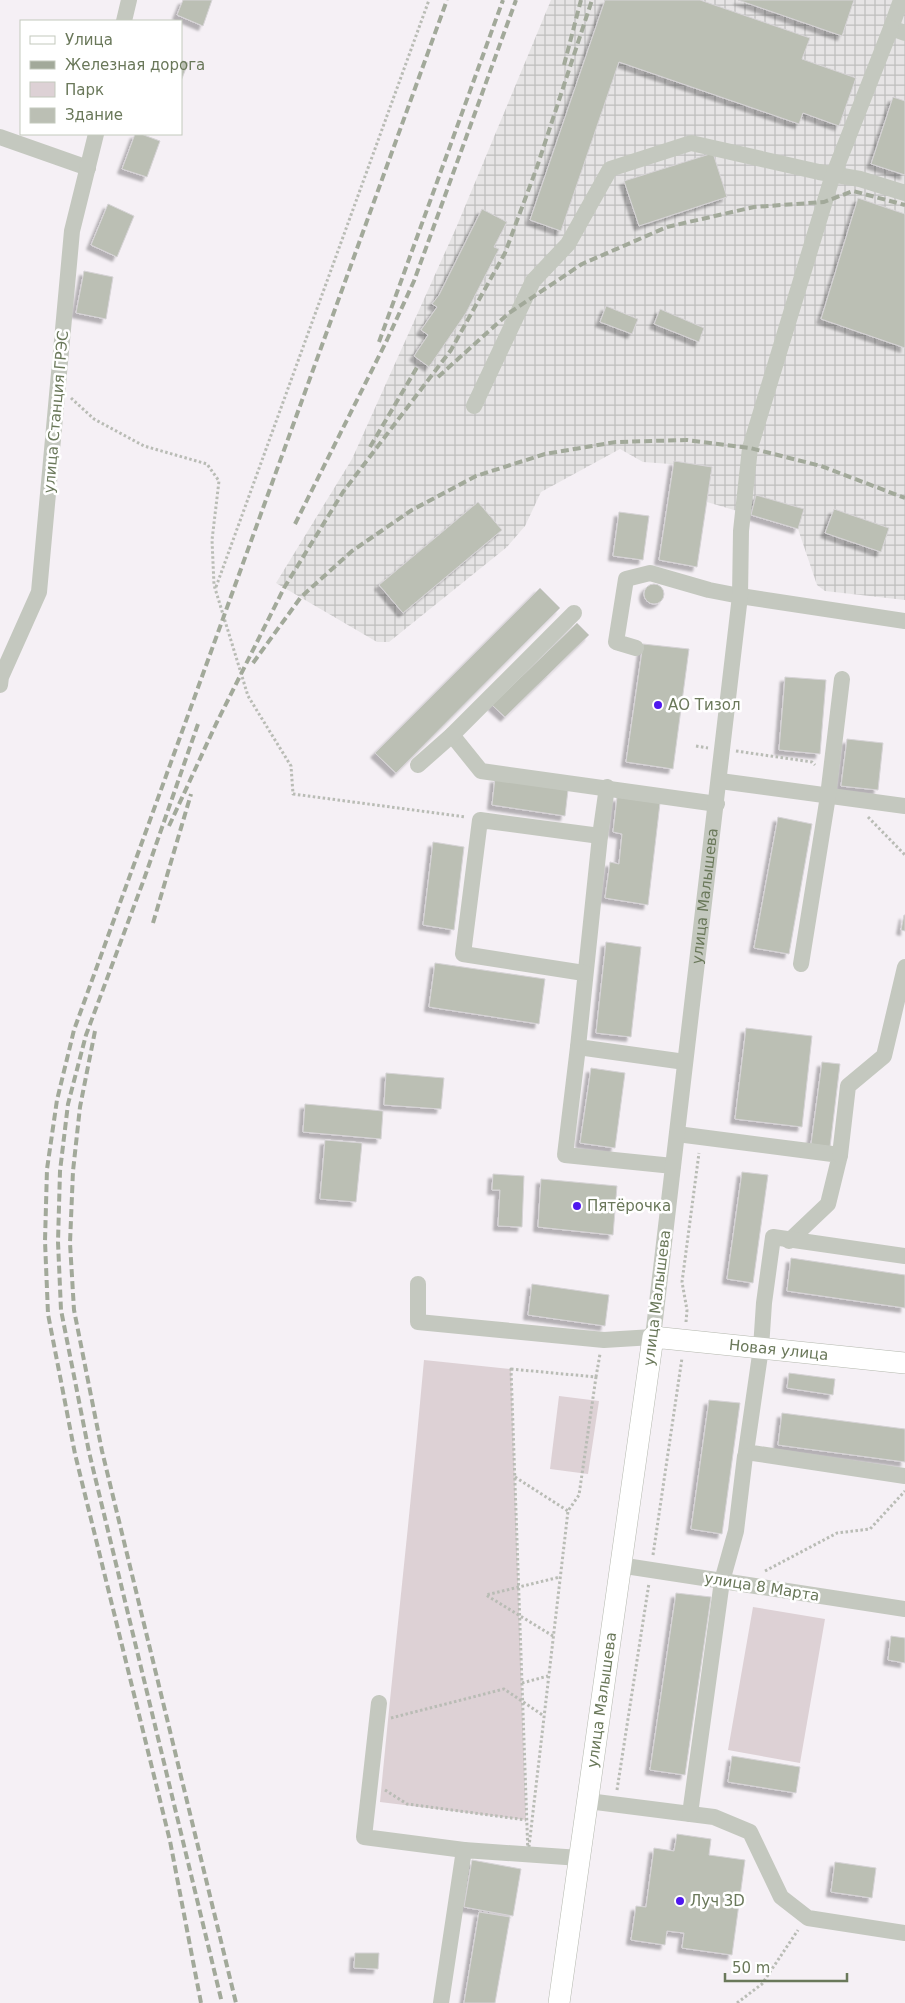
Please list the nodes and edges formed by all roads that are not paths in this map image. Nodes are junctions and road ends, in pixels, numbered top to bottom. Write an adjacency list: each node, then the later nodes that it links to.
1 (129, 0): 3 (street)
2 (901, 0): 4 (street, улица Малышева)
3 (124, 20)
4 (898, 31): 8 (street, улица Малышева)
5 (96, 135): 7 (street, улица Станция ГРЭС)
6 (0, 137): 7 (street)
7 (88, 168): 16 (street, улица Станция ГРЭС)
8 (833, 175): 9 (street); 10 (street); 11 (street, улица Малышева)
9 (905, 193)
10 (474, 406)
11 (740, 596): 13 (street); 14 (street); 19 (street, улица Малышева)
12 (574, 613): 17 (street)
13 (905, 621)
14 (636, 648)
15 (842, 678): 21 (street)
16 (0, 685)
17 (452, 736): 18 (street); 20 (street)
18 (418, 765)
19 (720, 781): 21 (street); 22 (street, улица Малышева)
20 (607, 787): 22 (street); 24 (street)
21 (828, 796): 23 (street); 25 (street)
22 (717, 804): 29 (street, улица Малышева)
23 (905, 806)
24 (600, 836): 27 (street); 27 (street)
25 (801, 964)
26 (905, 967): 31 (street)
27 (584, 973): 28 (street)
28 (578, 1047): 29 (street); 32 (street)
29 (685, 1062): 30 (street, улица Малышева)
30 (677, 1134): 31 (street); 32 (street, улица Малышева)
31 (840, 1155): 33 (street)
32 (673, 1166): 36 (street, улица Малышева)
33 (789, 1240): 34 (street); 37 (street)
34 (905, 1256)
35 (418, 1284): 36 (street)
36 (653, 1337): 37 (main road, Новая улица); 41 (main road, улица Малышева)
37 (761, 1348): 38 (main road, Новая улица); 40 (street)
38 (905, 1363)
39 (746, 1456): 42 (street)
40 (905, 1476)
41 (619, 1565): 42 (street, улица 8 Марта); 45 (main road, улица Малышева)
42 (722, 1581): 43 (street, улица 8 Марта); 46 (street)
43 (905, 1609)
44 (379, 1703): 47 (street)
45 (588, 1801): 46 (street); 48 (main road, улица Малышева)
46 (690, 1814): 49 (street)
47 (464, 1850): 48 (street); 50 (street)
48 (580, 1858): 51 (main road, улица Малышева)
49 (905, 1933)
50 (441, 2003)
51 (559, 2003)

